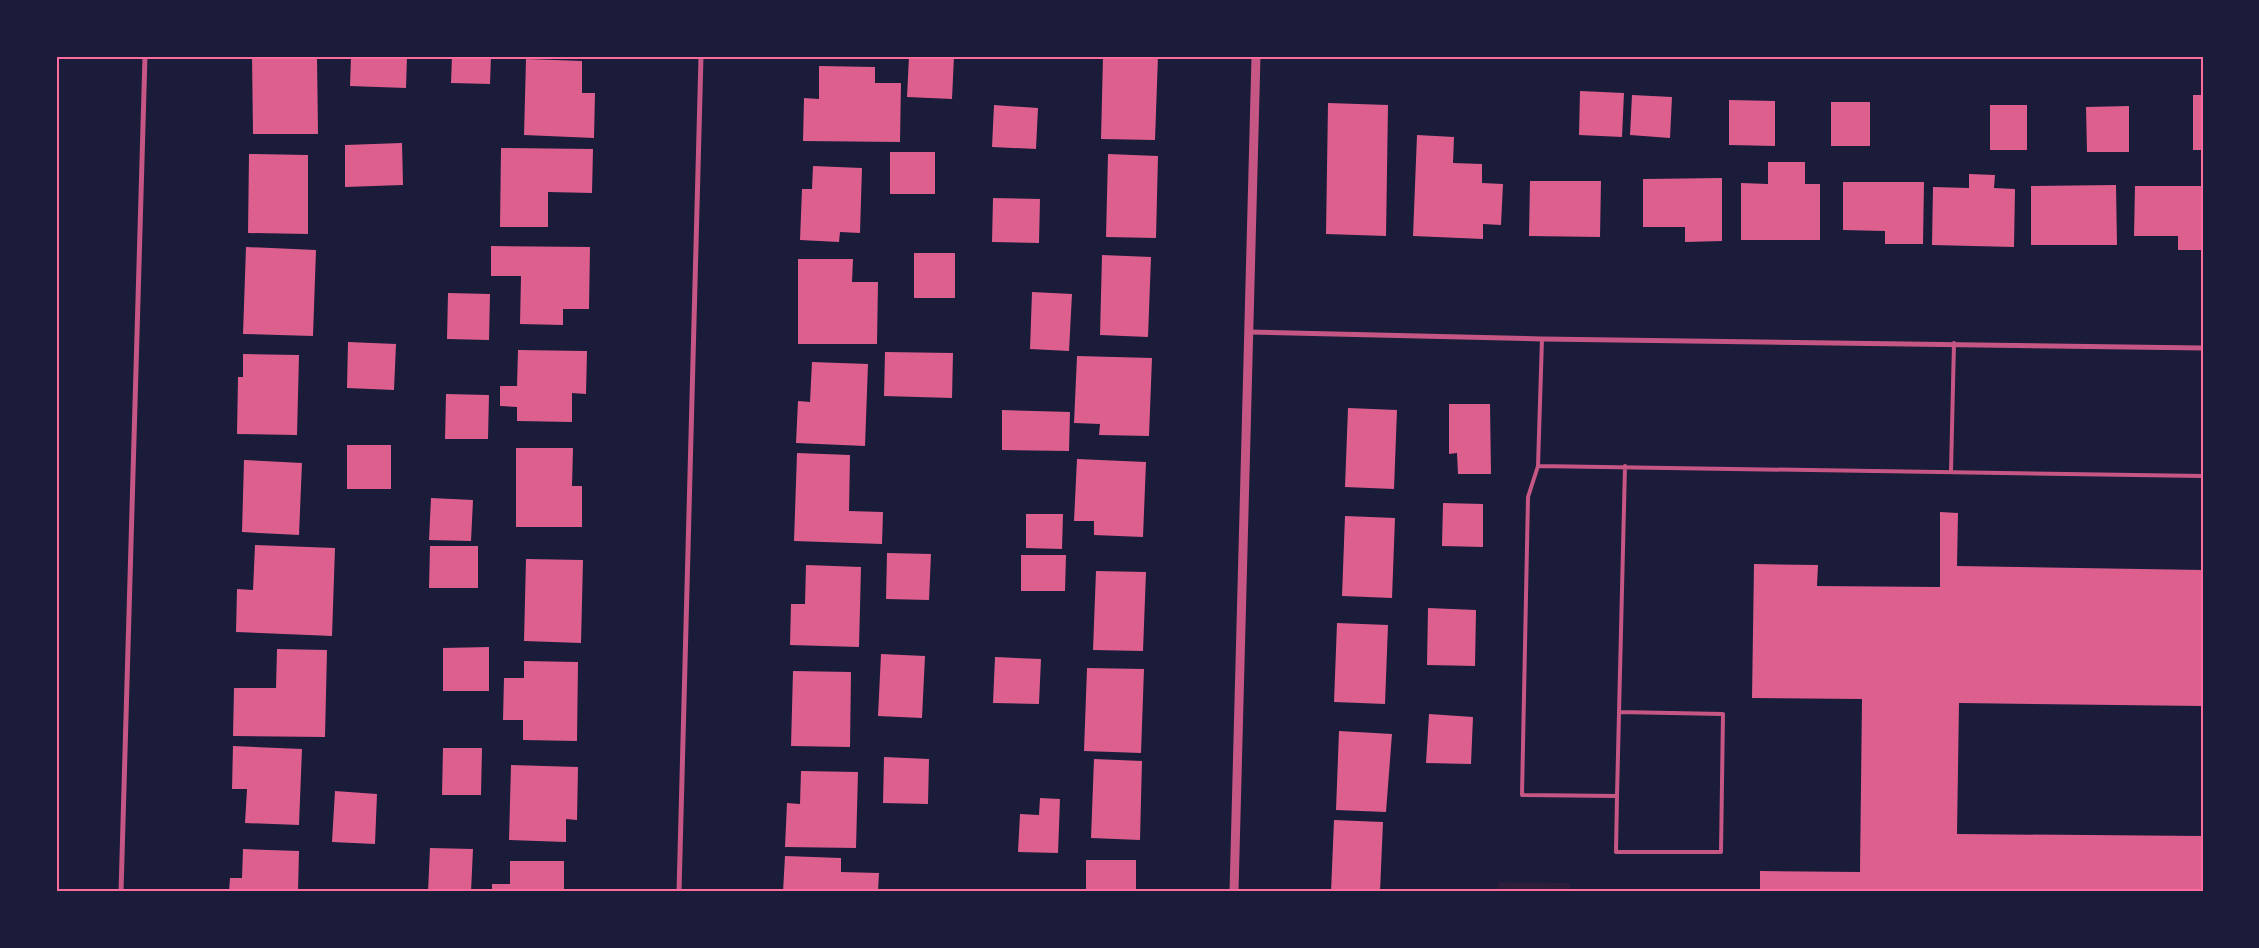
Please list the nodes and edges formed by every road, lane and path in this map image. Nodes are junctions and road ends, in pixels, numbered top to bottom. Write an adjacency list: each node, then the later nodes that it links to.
1 (145, 56): 14 (street)
2 (701, 56): 15 (street)
3 (1256, 56): 4 (street)
4 (1249, 332): 5 (street); 16 (street)
5 (1542, 339): 6 (street); 8 (lane)
6 (1954, 343): 7 (street); 10 (lane)
7 (2203, 348)
8 (1538, 466): 9 (lane); 13 (lane)
9 (1625, 466): 10 (lane); 12 (lane)
10 (1951, 471): 11 (lane)
11 (2203, 476)
12 (1619, 712): 13 (lane); 13 (lane)
13 (1617, 796)
14 (121, 892)
15 (679, 892)
16 (1234, 892)

